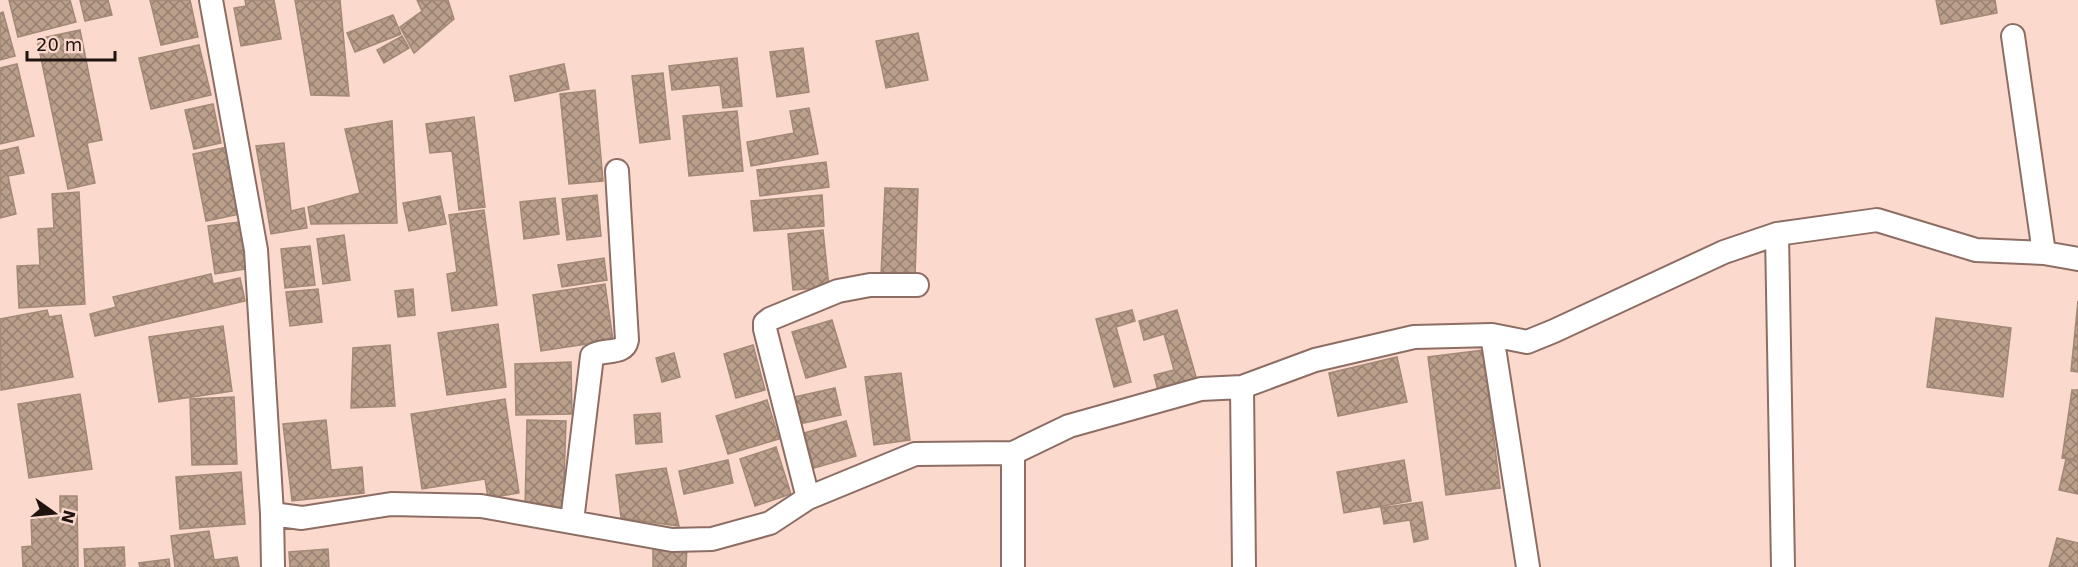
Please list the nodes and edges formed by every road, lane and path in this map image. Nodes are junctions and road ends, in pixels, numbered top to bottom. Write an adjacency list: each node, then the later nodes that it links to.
1 (211, 0): 12 (street)
2 (2013, 36): 5 (street)
3 (617, 171): 13 (street)
4 (1777, 234): 5 (street); 8 (street); 18 (street)
5 (2044, 254): 6 (street)
6 (2078, 259)
7 (917, 285): 11 (street)
8 (1492, 335): 9 (street); 17 (street)
9 (1242, 387): 10 (street); 16 (street)
10 (1013, 453): 11 (street); 15 (street)
11 (808, 498): 13 (street)
12 (272, 513): 13 (street); 14 (street)
13 (572, 521)
14 (273, 567)
15 (1013, 567)
16 (1244, 567)
17 (1528, 567)
18 (1783, 567)

